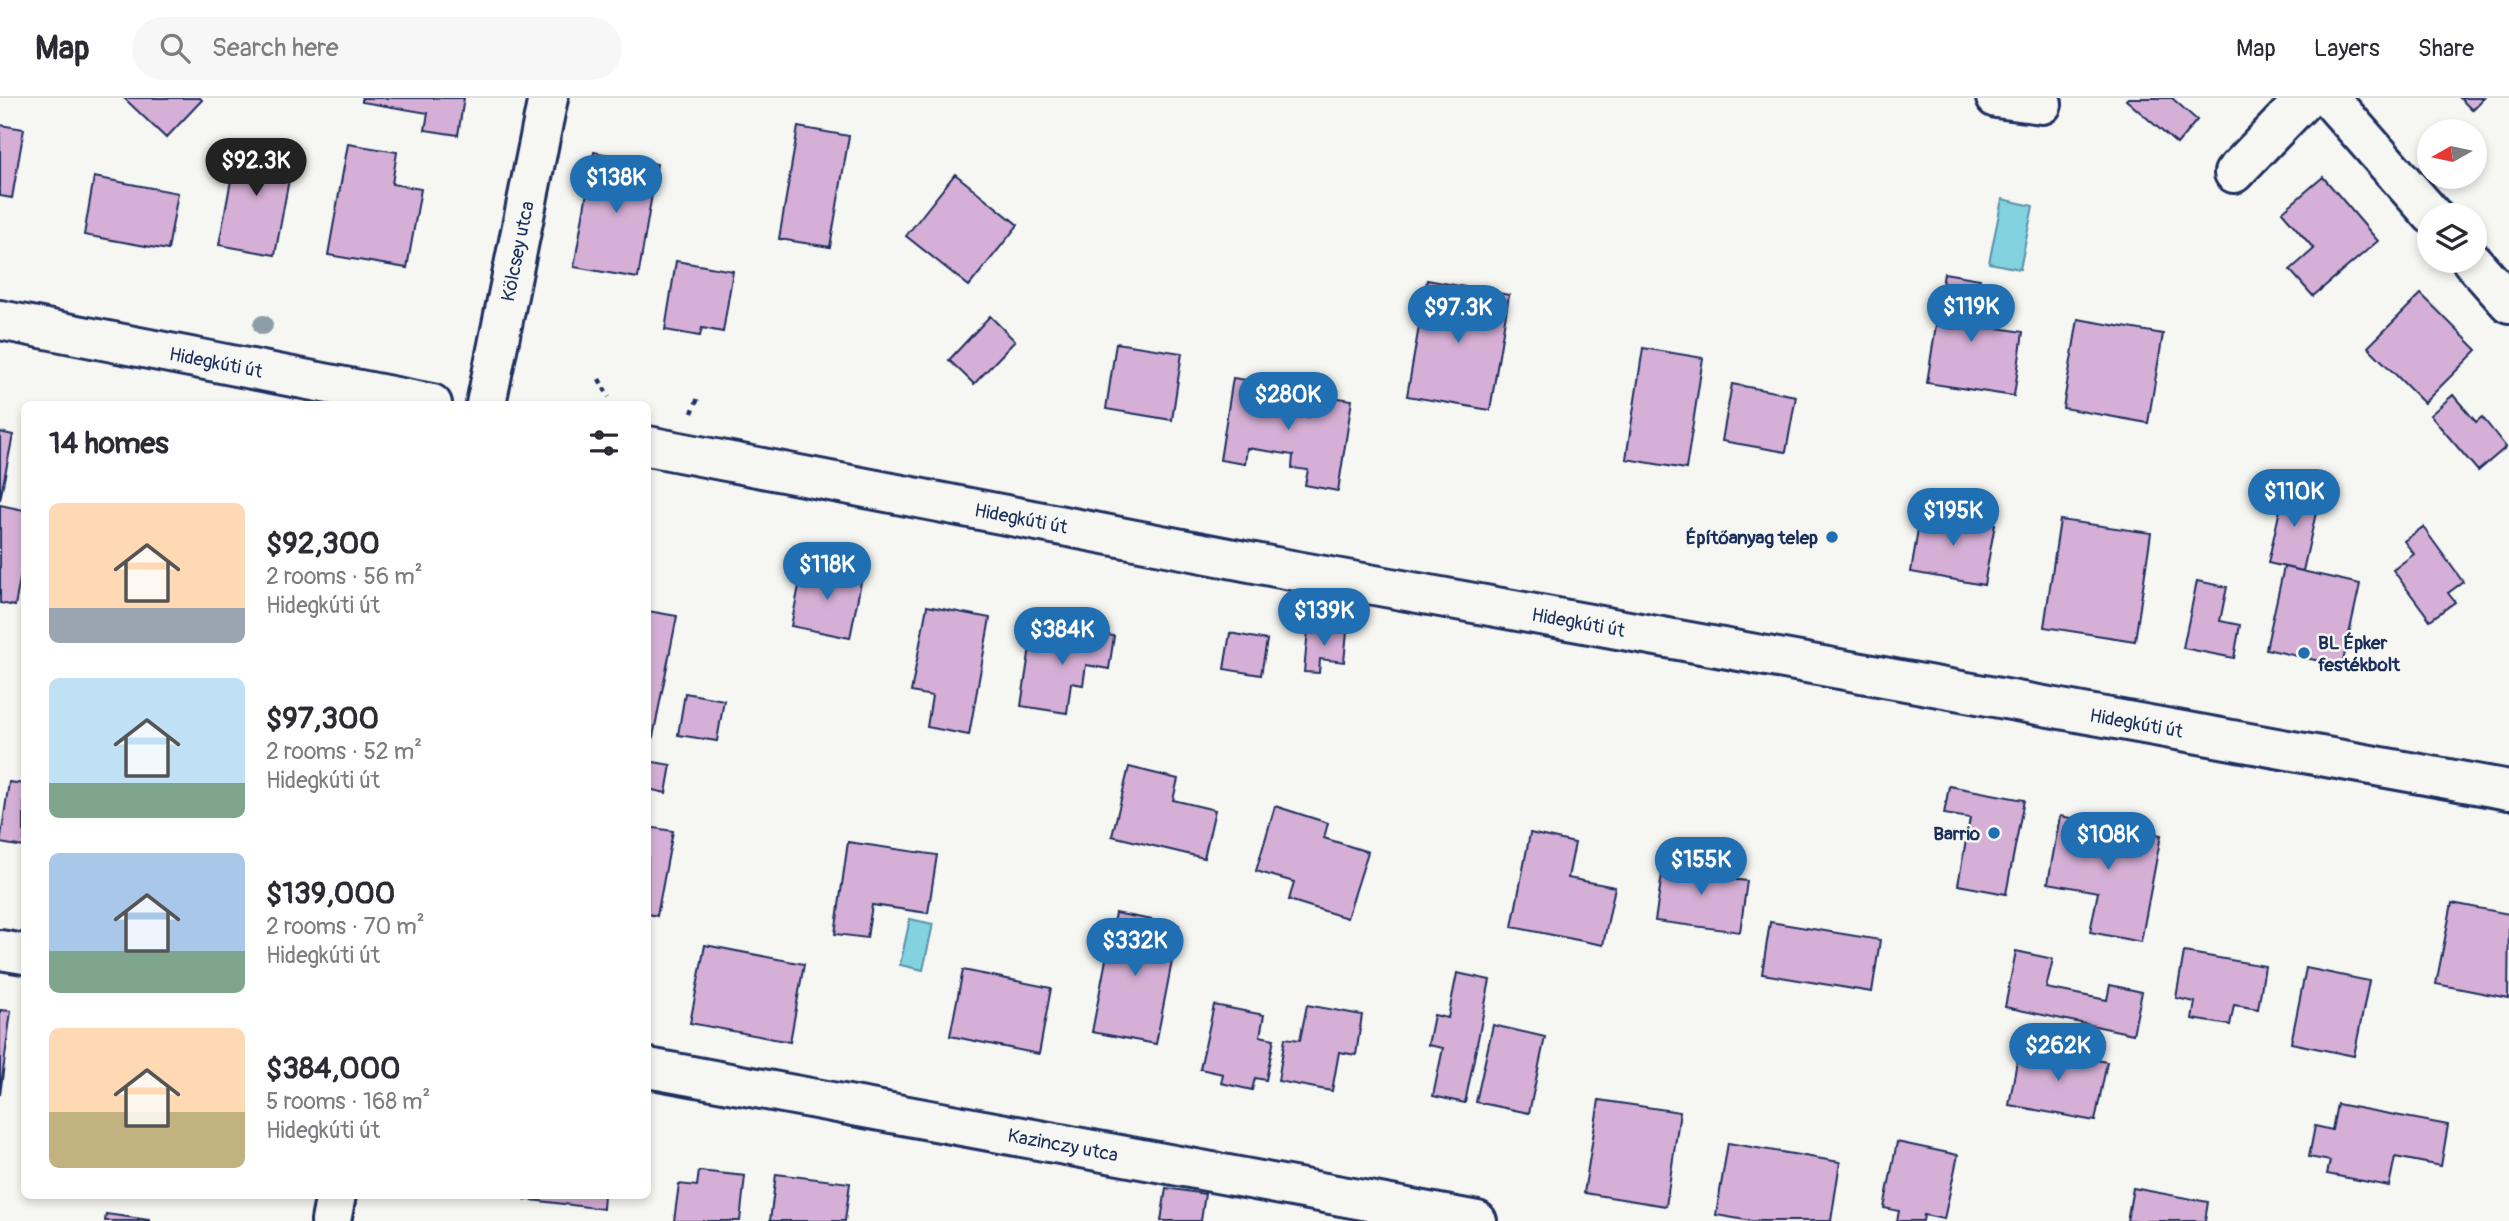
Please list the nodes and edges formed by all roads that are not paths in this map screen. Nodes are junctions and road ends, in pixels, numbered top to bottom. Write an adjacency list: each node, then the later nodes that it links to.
1 (548, 98): 12 (main road, Kölcsey utca)
2 (1996, 98): 5 (main road)
3 (2306, 98): 6 (main road)
4 (2329, 98): 7 (main road)
5 (2042, 104)
6 (2234, 173)
7 (2421, 203)
8 (2483, 273): 9 (main road)
9 (2509, 303)
10 (0, 320): 11 (main road, Hidegkúti út)
11 (417, 401)
12 (487, 401)
13 (651, 447): 14 (main road, Hidegkúti út)
14 (2509, 790)
15 (0, 950): 16 (main road)
16 (21, 954)
17 (651, 1069): 20 (main road, Kazinczy utca)
18 (335, 1199): 19 (main road)
19 (331, 1221)
20 (1477, 1221)

